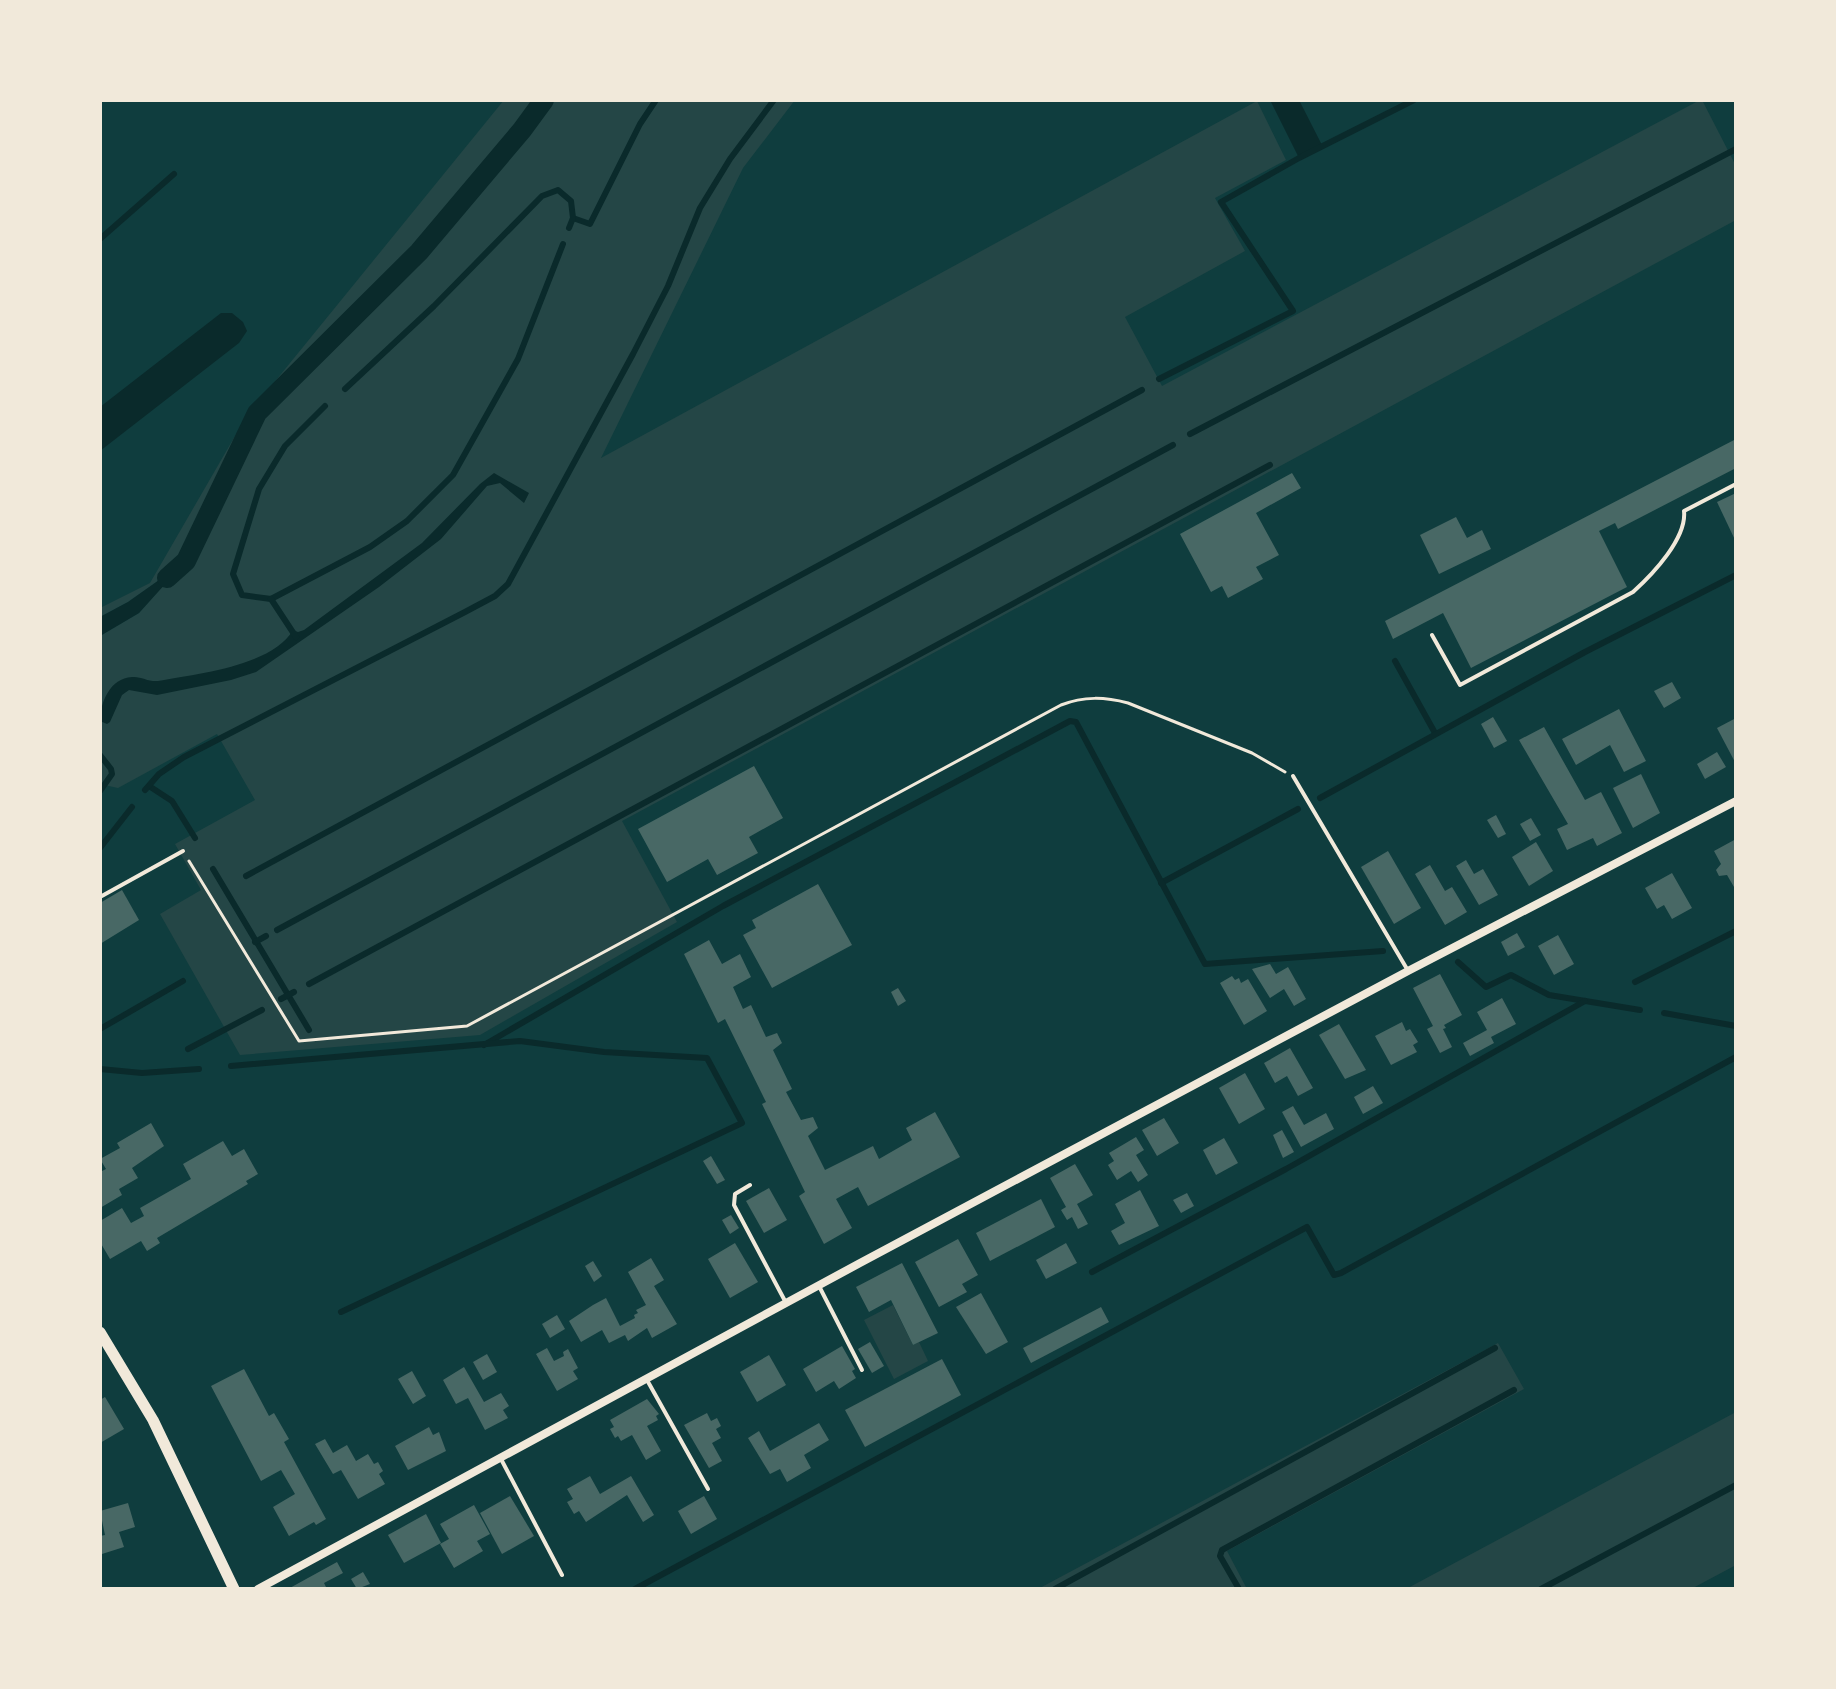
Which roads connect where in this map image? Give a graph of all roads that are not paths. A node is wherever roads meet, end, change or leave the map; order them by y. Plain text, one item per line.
1 (1736, 484) edge
2 (1432, 635) dead end
3 (1293, 776) road end
4 (1736, 801) edge
5 (183, 851) road end
6 (100, 897) edge
7 (1408, 971) junction
8 (750, 1185) dead end
9 (819, 1286) junction
10 (787, 1304) junction
11 (100, 1332) edge
12 (862, 1370) dead end
13 (647, 1380) junction
14 (501, 1459) junction
15 (708, 1489) dead end
16 (562, 1575) dead end
17 (234, 1589) edge
18 (258, 1589) edge

1 - 2 lane
3 - 7 lane
4 - 7 street
5 - 6 lane
7 - 9 street
8 - 10 lane
9 - 10 street
9 - 12 lane
10 - 13 street
11 - 17 main road
13 - 14 street
13 - 15 lane
14 - 16 lane
14 - 18 street

